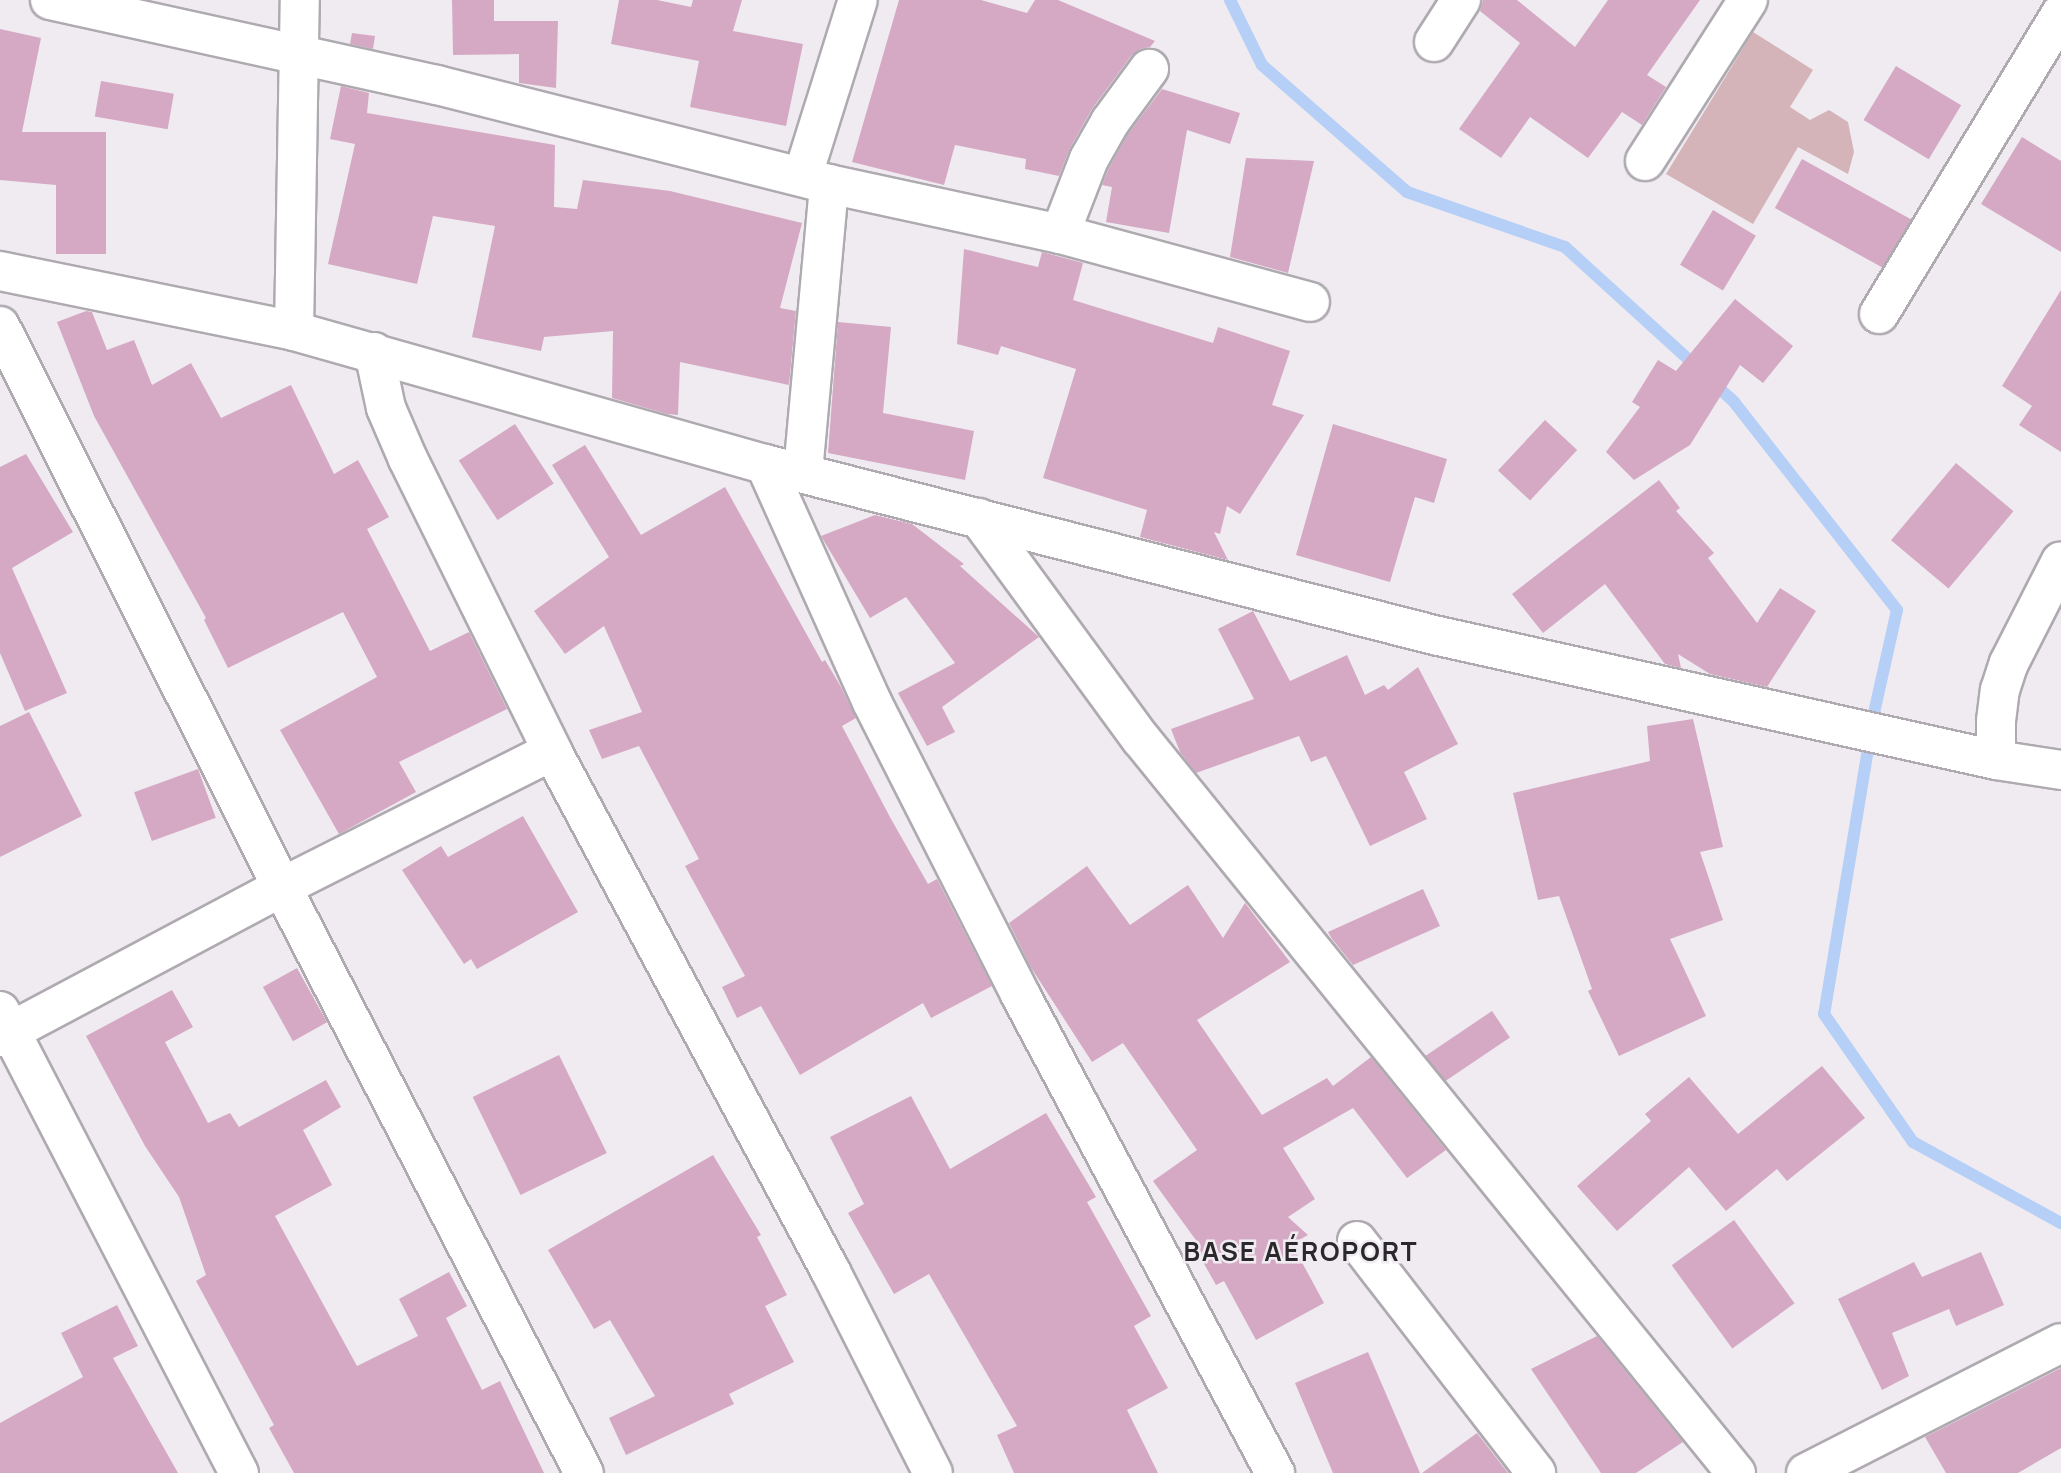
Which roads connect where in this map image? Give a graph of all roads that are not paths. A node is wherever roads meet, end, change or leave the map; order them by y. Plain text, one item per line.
1 (50, 0) edge
2 (300, 0) edge
3 (858, 0) edge
4 (1461, 0) edge
5 (1748, 0) edge
6 (2061, 14) edge
7 (1434, 42) dead end
8 (300, 54) junction
9 (1149, 69) dead end
10 (1645, 161) dead end
11 (816, 179) junction
12 (1060, 234) junction
13 (0, 271) edge
14 (1310, 302) dead end
15 (1879, 314) dead end
16 (0, 326) edge
17 (294, 331) junction
18 (374, 352) junction
19 (765, 464) junction
20 (803, 472) junction
21 (979, 518) junction
22 (2061, 561) edge
23 (552, 751) junction
24 (1996, 760) junction
25 (2061, 770) edge
26 (282, 887) junction
27 (4, 1026) edge
28 (1357, 1241) dead end
29 (2061, 1343) edge
30 (1720, 1468) edge
31 (239, 1473) edge
32 (584, 1473) edge
33 (933, 1473) edge
34 (1275, 1473) edge
35 (1536, 1473) edge
36 (1806, 1473) edge

1 - 8 street
2 - 8 street
3 - 11 street
4 - 7 street
5 - 10 street
6 - 15 street
8 - 11 street
8 - 17 street
9 - 12 street
11 - 12 street
11 - 20 street
12 - 14 street
13 - 17 street
16 - 26 street
17 - 18 street
18 - 19 street
18 - 23 street
19 - 20 street
19 - 34 street
20 - 21 street
21 - 24 street
21 - 30 street
22 - 24 street
23 - 26 street
23 - 33 street
24 - 25 street
26 - 27 street
26 - 32 street
27 - 31 street
28 - 35 street
29 - 36 street

